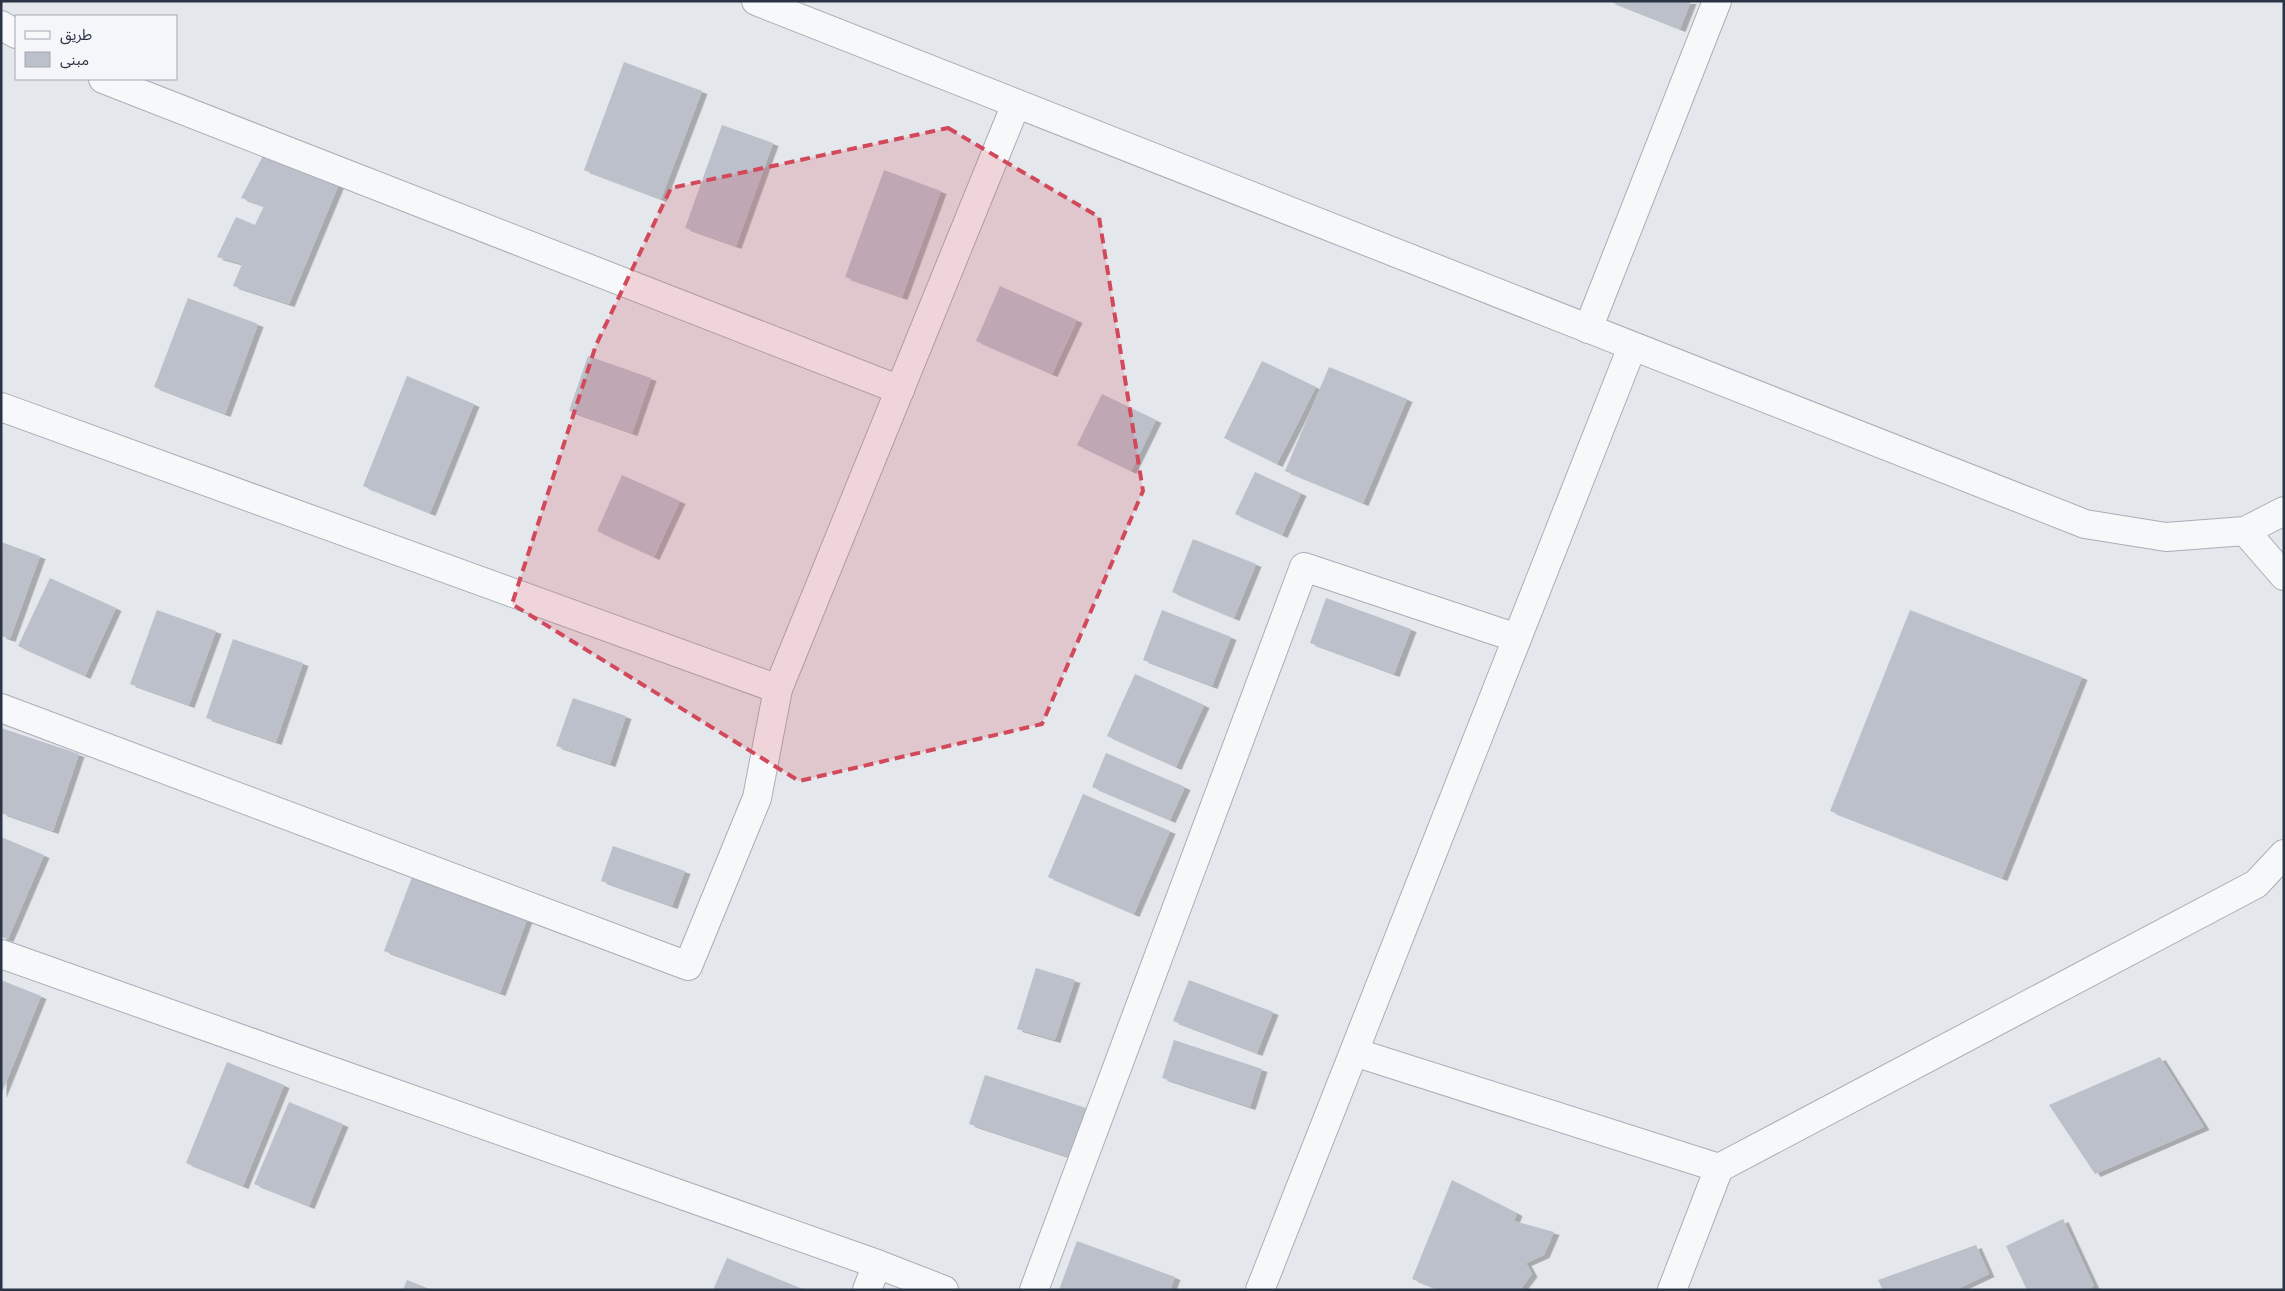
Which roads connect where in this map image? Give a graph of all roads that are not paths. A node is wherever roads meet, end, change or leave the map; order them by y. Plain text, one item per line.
1 (756, 1) edge
2 (1717, 1) edge
3 (1, 25) edge
4 (15, 33) edge
5 (106, 80) edge
6 (1016, 104) junction
7 (1588, 329) junction
8 (1632, 347) junction
9 (900, 390) junction
10 (1, 407) edge
11 (2284, 511) edge
12 (2245, 531) junction
13 (2284, 576) edge
14 (1517, 638) junction
15 (778, 689) junction
16 (1, 708) edge
17 (2284, 854) edge
18 (1, 954) edge
19 (1354, 1052) junction
20 (1719, 1168) junction
21 (877, 1264) junction
22 (867, 1290) edge
23 (944, 1290) edge
24 (1034, 1290) edge
25 (1260, 1290) edge
26 (1672, 1290) edge

1 - 6 street
2 - 7 street
3 - 4 street
5 - 9 street
6 - 7 street
6 - 9 street
7 - 8 street
8 - 12 street
8 - 14 street
9 - 15 street
10 - 15 street
11 - 12 street
12 - 13 street
14 - 19 street
14 - 24 street
15 - 16 street
17 - 20 street
18 - 21 street
19 - 20 street
19 - 25 street
20 - 26 street
21 - 22 street
21 - 23 street

